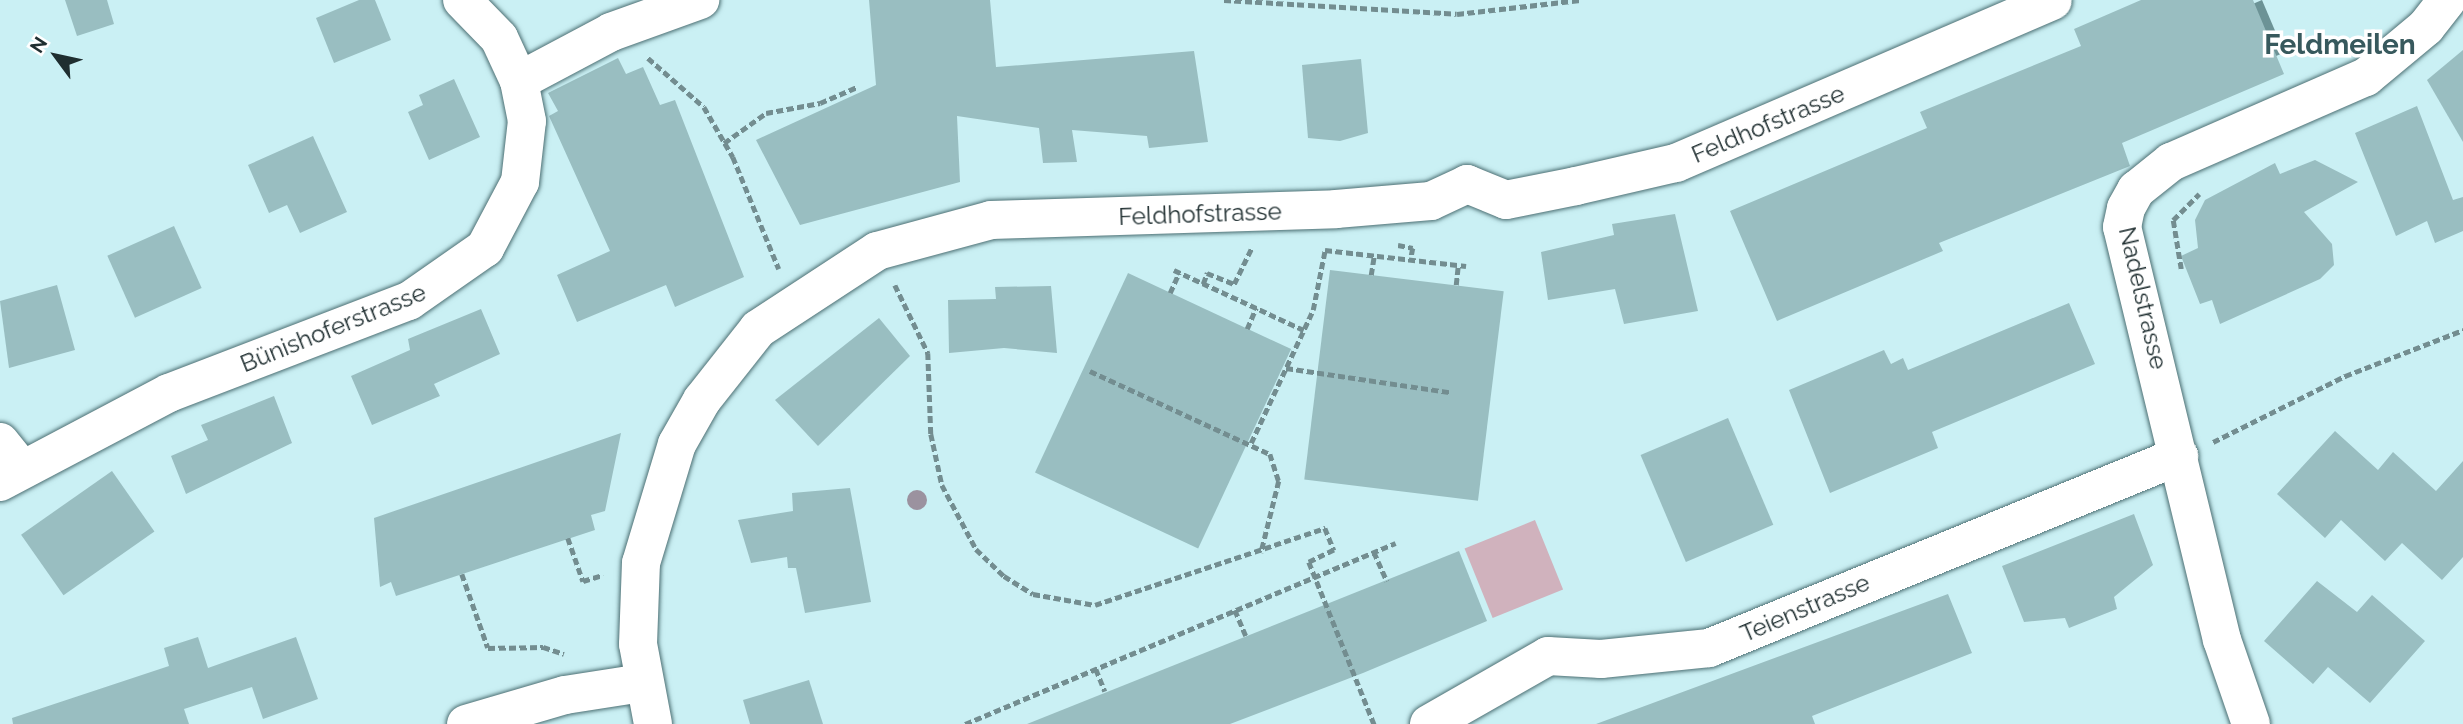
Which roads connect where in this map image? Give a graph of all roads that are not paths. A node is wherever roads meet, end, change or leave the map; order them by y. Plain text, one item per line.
1 (462, 0) edge
2 (700, 0) edge
3 (2447, 0) edge
4 (2053, 1) edge
5 (611, 16) edge
6 (519, 81) junction
7 (2192, 451) junction
8 (7, 464) edge
9 (642, 683) junction
10 (466, 724) edge
11 (653, 724) edge
12 (1429, 724) edge
13 (2251, 724) edge

1 - 6 street, Bünishoferstrasse
2 - 5 street
3 - 7 street, Nadelstrasse
4 - 9 street, Feldhofstrasse
5 - 6 street
6 - 8 street, Bünishoferstrasse
7 - 12 street, Teienstrasse
7 - 13 street, Nadelstrasse
9 - 10 street
9 - 11 street, Feldhofstrasse

